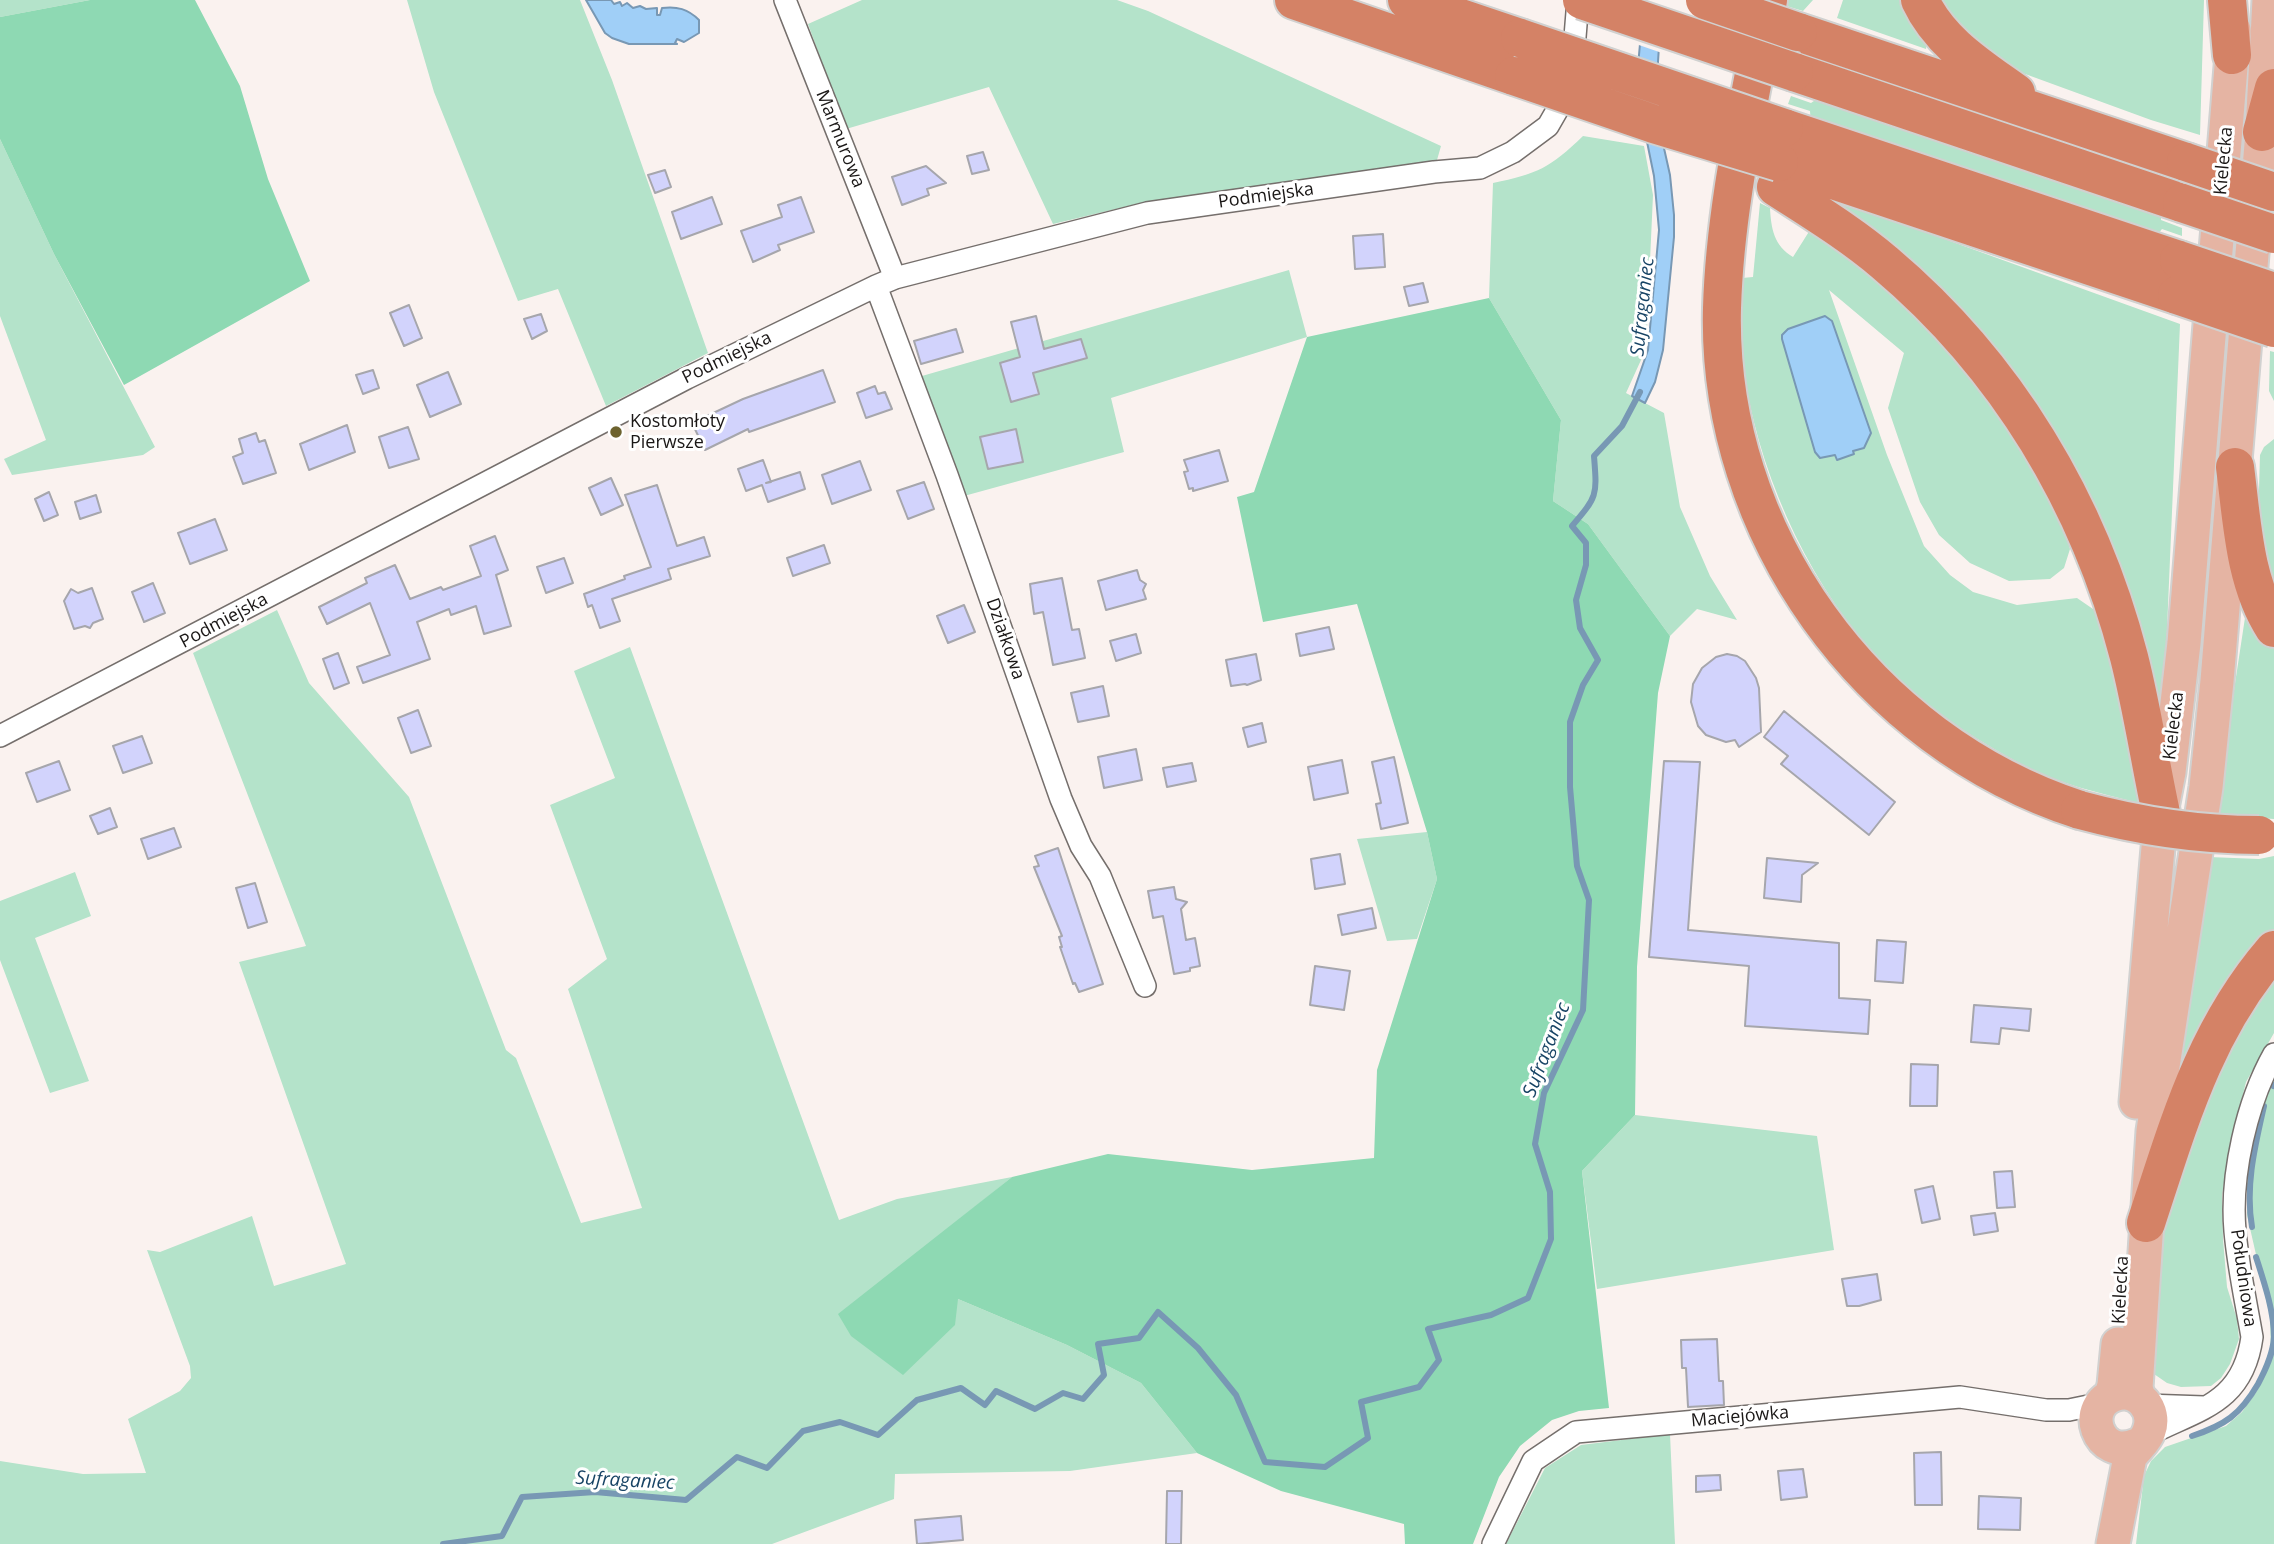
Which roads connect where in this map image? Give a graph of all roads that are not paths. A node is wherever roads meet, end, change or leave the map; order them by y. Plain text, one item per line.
1 (785, 0) edge
2 (1294, 0) edge
3 (1407, 0) edge
4 (1580, 0) edge
5 (1705, 0) edge
6 (1768, 0) edge
7 (1920, 0) edge
8 (2227, 0) edge
9 (2236, 0) edge
10 (2269, 0) edge
11 (2232, 55) junction
12 (2274, 89) edge
13 (2053, 118) junction
14 (2262, 132) junction
15 (1780, 159) junction
16 (2274, 192) edge
17 (2274, 234) edge
18 (2178, 278) junction
19 (885, 282) junction
20 (2274, 292) edge
21 (2274, 328) edge
22 (2235, 467) junction
23 (2274, 628) edge
24 (0, 736) edge
25 (2161, 813) junction
26 (2266, 834) edge
27 (2274, 950) edge
28 (1145, 986) dead end
29 (2274, 1054) edge
30 (2146, 1223) junction
31 (2207, 1407) junction
32 (2046, 1410) junction
33 (2125, 1424) junction
34 (2114, 1536) edge
35 (1493, 1544) edge

1 - 19 street, Marmurowa
2 - 15 highway, bridge
3 - 15 highway, bridge
4 - 17 highway, bridge
4 - 19 street, Podmiejska
5 - 13 highway, bridge
6 - 26 highway, bridge
7 - 13 highway
8 - 11 highway
9 - 11 main road, Kielecka
10 - 14 main road, Kielecka
11 - 25 main road, Kielecka
12 - 14 highway
13 - 16 highway, bridge
14 - 22 main road, Kielecka
15 - 18 highway
15 - 25 highway
18 - 20 highway, bridge
18 - 21 highway, bridge
19 - 24 street, Podmiejska
19 - 28 street, Działkowa
22 - 23 highway
22 - 30 main road, Kielecka
25 - 33 main road, Kielecka
27 - 30 highway
29 - 31 street, Południowa
30 - 33 main road, Kielecka
31 - 33 street
31 - 33 street, Południowa
32 - 33 street, Maciejówka
32 - 33 street, Maciejówka
32 - 35 street, Maciejówka
33 - 34 main road, Kielecka

